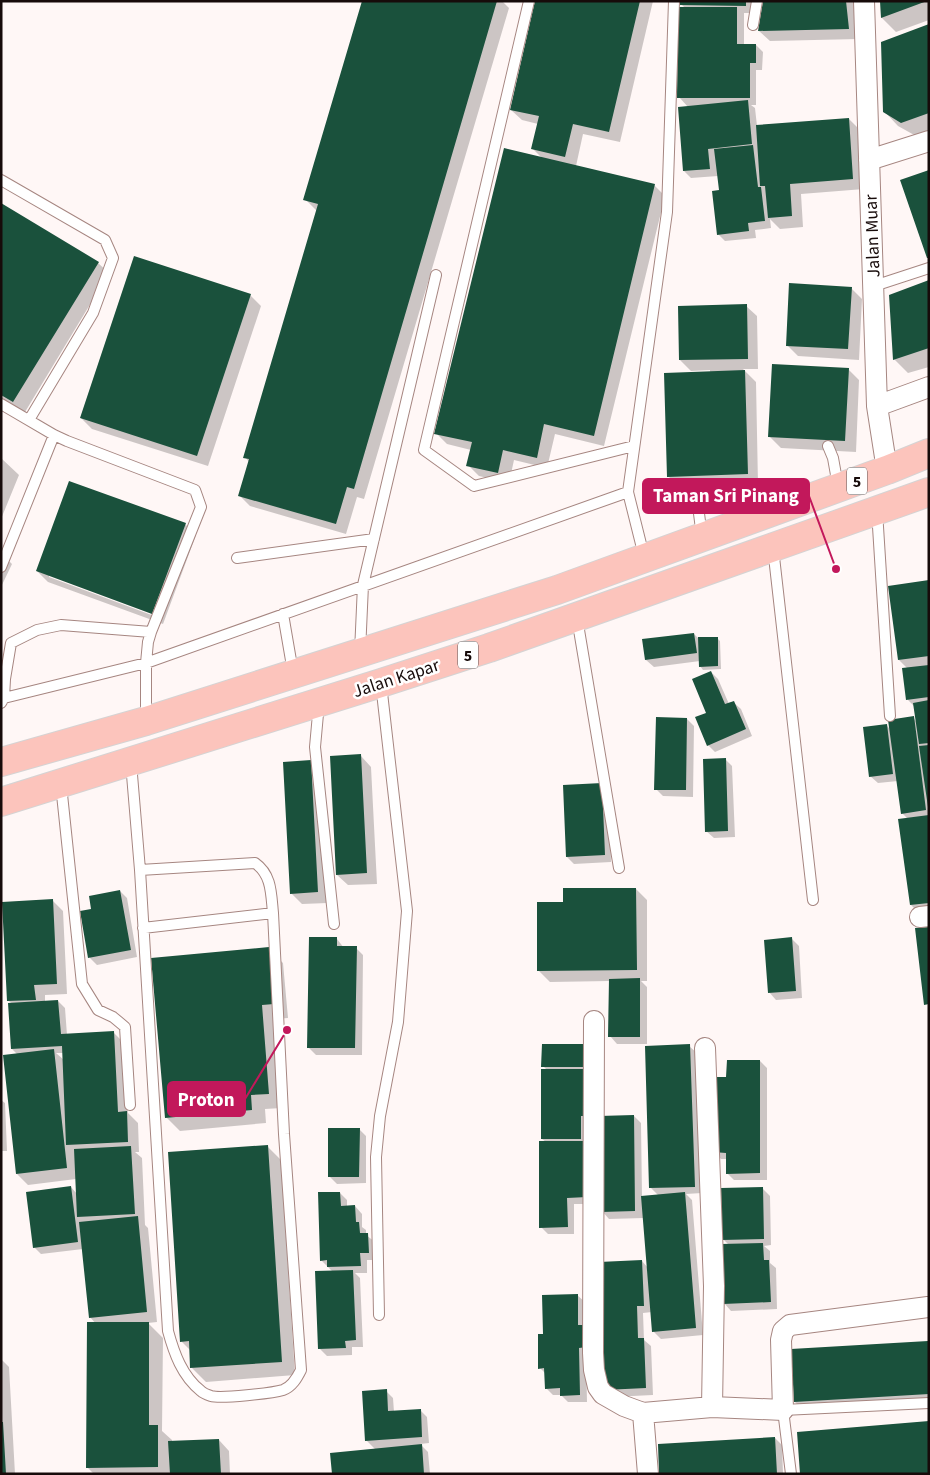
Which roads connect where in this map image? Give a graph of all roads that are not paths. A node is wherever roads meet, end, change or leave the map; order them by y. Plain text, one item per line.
1 (529, 1) edge
2 (674, 1) edge
3 (756, 1) edge
4 (864, 1) edge
5 (753, 25) dead end
6 (929, 141) edge
7 (869, 160) junction
8 (1, 180) edge
9 (929, 268) edge
10 (436, 275) dead end
11 (874, 286) junction
12 (929, 387) edge
13 (1, 404) edge
14 (877, 406) junction
15 (29, 420) junction
16 (54, 435) junction
17 (634, 446) junction
18 (828, 446) dead end
19 (929, 453) edge
20 (887, 470) junction
21 (838, 488) junction
22 (696, 490) dead end
23 (628, 492) junction
24 (929, 492) edge
25 (877, 510) junction
26 (702, 538) junction
27 (374, 539) junction
28 (773, 547) junction
29 (237, 558) dead end
30 (645, 559) junction
31 (1, 567) edge
32 (363, 585) junction
33 (283, 614) junction
34 (576, 618) junction
35 (151, 632) junction
36 (6, 644) edge
37 (360, 653) junction
38 (146, 663) junction
39 (294, 674) junction
40 (381, 684) junction
41 (2, 701) edge
42 (319, 702) junction
43 (890, 716) dead end
44 (146, 721) junction
45 (2, 761) edge
46 (131, 762) junction
47 (61, 784) junction
48 (1, 802) edge
49 (619, 868) dead end
50 (140, 870) junction
51 (813, 900) dead end
52 (274, 913) junction
53 (334, 924) dead end
54 (143, 928) junction
55 (594, 1021) dead end
56 (704, 1048) dead end
57 (130, 1105) dead end
58 (928, 1307) edge
59 (379, 1315) dead end
60 (929, 1403) edge
61 (712, 1407) junction
62 (783, 1410) junction
63 (643, 1413) junction
64 (648, 1474) edge
65 (792, 1474) edge

1 - 17 lane
2 - 17 lane
3 - 5 lane
4 - 7 street, Jalan Muar
6 - 7 street
7 - 11 street, Jalan Muar
8 - 15 lane
9 - 11 lane
10 - 27 lane
11 - 14 street, Jalan Muar
12 - 14 street
13 - 15 lane
14 - 20 street, Jalan Muar
15 - 16 lane
16 - 31 lane
16 - 35 lane
17 - 23 lane
18 - 21 lane
19 - 20 highway, Jalan Kapar / 5
20 - 21 highway, Jalan Kapar / 5
21 - 26 highway, Jalan Kapar / 5
22 - 26 lane
23 - 30 lane
23 - 32 lane
24 - 25 highway, Jalan Kapar / 5
25 - 28 highway, Jalan Kapar / 5
25 - 43 lane
26 - 30 highway, Jalan Kapar / 5
27 - 29 lane
27 - 32 lane
28 - 34 highway, Jalan Kapar / 5
28 - 51 lane
30 - 37 highway, Jalan Kapar / 5
32 - 33 lane
32 - 37 lane
33 - 38 lane
33 - 39 lane
34 - 40 highway, Jalan Kapar / 5
34 - 49 lane
35 - 36 lane
35 - 38 lane
36 - 41 lane
37 - 39 highway, Jalan Kapar / 5
38 - 41 lane
38 - 44 lane
39 - 44 highway, Jalan Kapar / 5
40 - 42 highway, Jalan Kapar / 5
40 - 59 lane
42 - 46 highway, Jalan Kapar / 5
42 - 53 lane
44 - 45 highway, Jalan Kapar / 5
46 - 47 highway, Jalan Kapar / 5
46 - 50 lane
47 - 48 highway, Jalan Kapar / 5
47 - 57 lane
50 - 52 lane
50 - 54 lane
52 - 54 lane
52 - 54 lane
55 - 63 street
56 - 61 street
58 - 62 street
60 - 62 lane
61 - 62 street
61 - 63 street
62 - 65 lane
63 - 64 street

